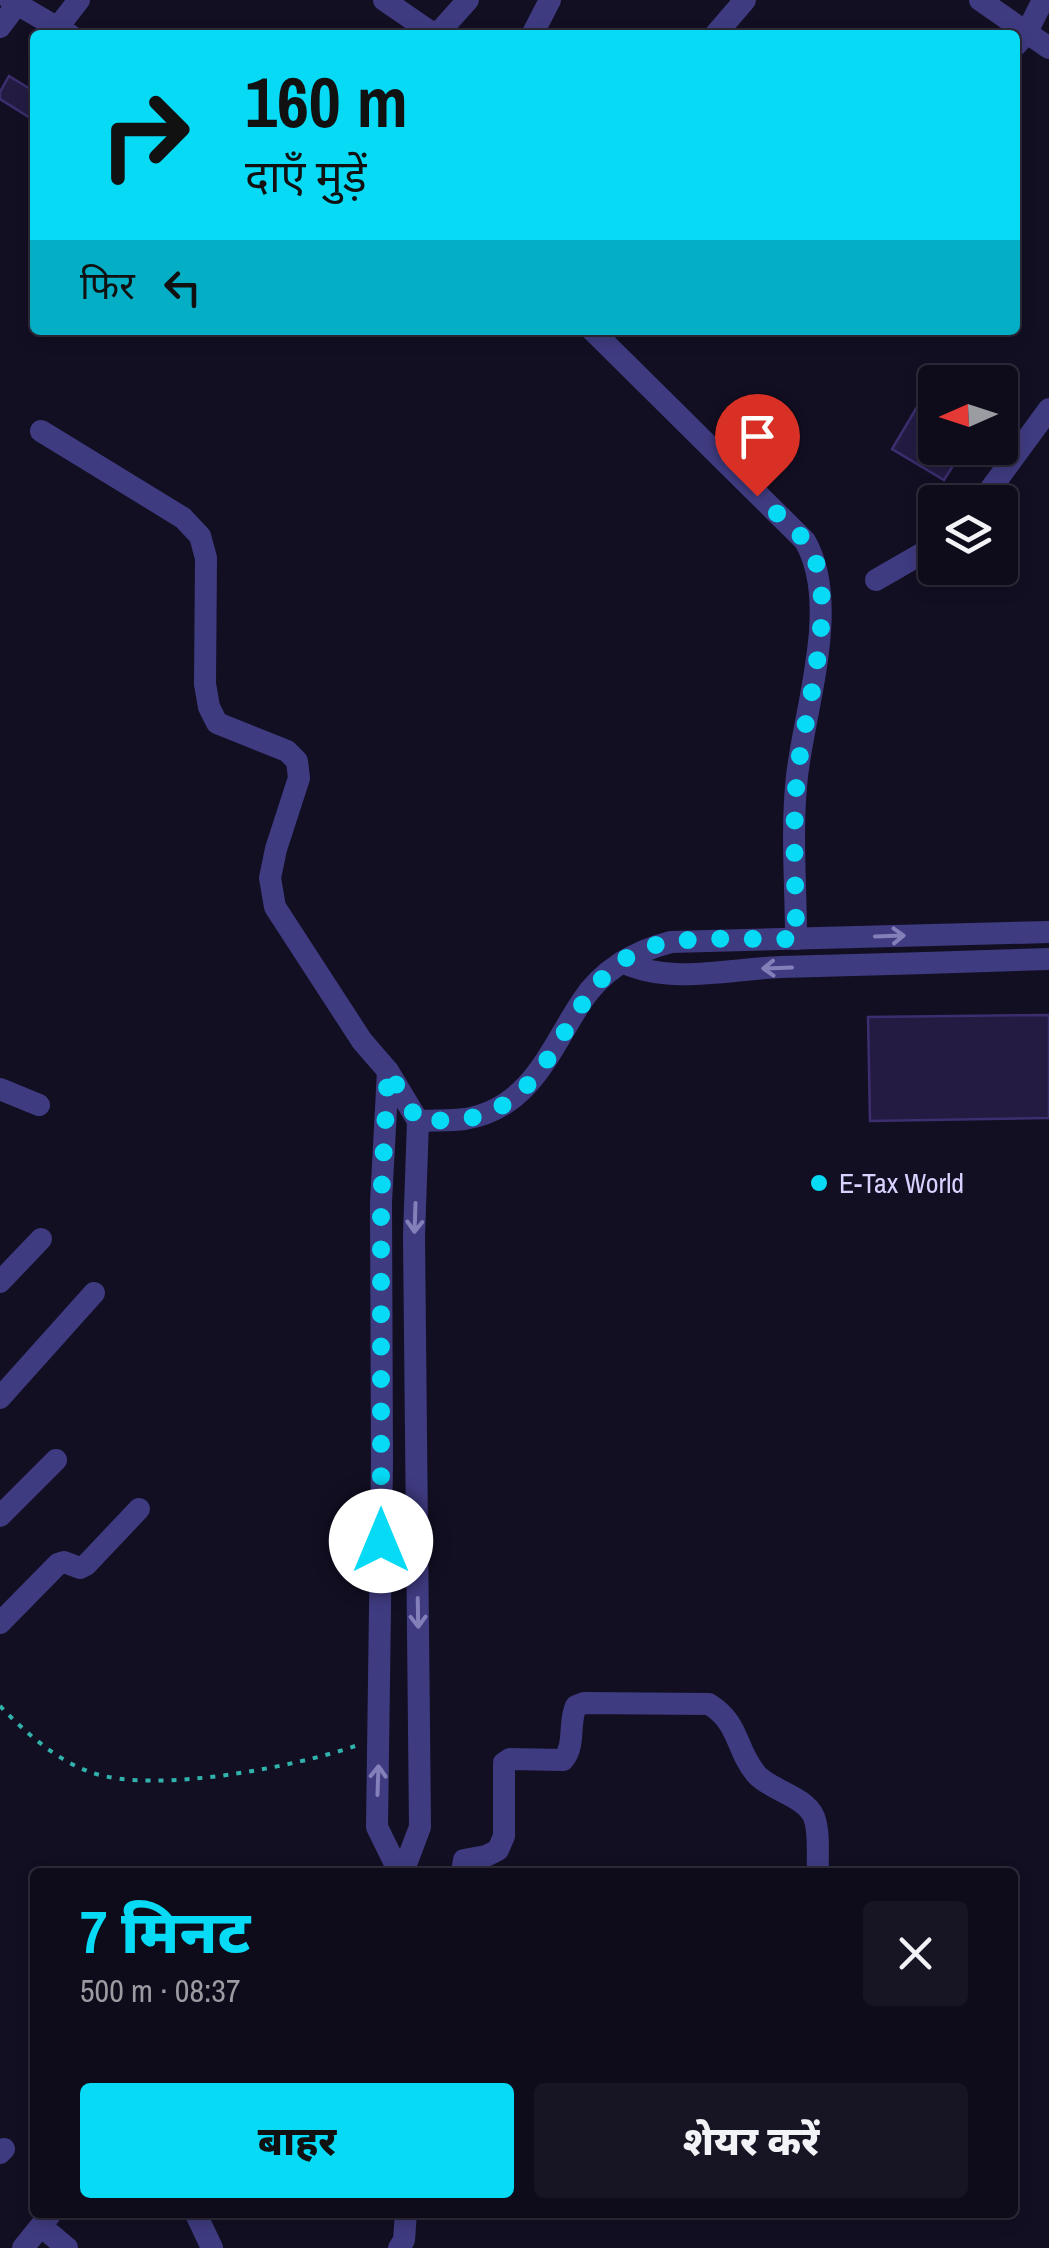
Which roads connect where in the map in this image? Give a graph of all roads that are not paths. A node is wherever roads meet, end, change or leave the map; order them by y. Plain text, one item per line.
1 (78, 0) edge
2 (384, 0) edge
3 (468, 0) edge
4 (550, 0) edge
5 (745, 0) edge
6 (980, 0) edge
7 (1043, 0) edge
8 (14, 1) edge
9 (0, 28) edge
10 (62, 30) edge
11 (64, 30) edge
12 (424, 30) edge
13 (447, 30) edge
14 (535, 30) edge
15 (719, 30) edge
16 (1011, 30) edge
17 (1021, 40) edge
18 (1049, 48) edge
19 (597, 335) edge
20 (1049, 409) edge
21 (41, 431) dead end
22 (993, 485) edge
23 (918, 556) edge
24 (876, 580) dead end
25 (1049, 932) edge
26 (822, 938) junction
27 (796, 939) junction
28 (1049, 959) edge
29 (622, 962) junction
30 (822, 966) junction
31 (388, 1071) junction
32 (0, 1089) edge
33 (38, 1104) dead end
34 (418, 1121) junction
35 (41, 1239) dead end
36 (0, 1282) edge
37 (94, 1293) dead end
38 (0, 1398) edge
39 (56, 1460) dead end
40 (139, 1509) dead end
41 (0, 1516) edge
42 (0, 1623) edge
43 (399, 1868) edge
44 (403, 1868) edge
45 (463, 1868) edge
46 (818, 1868) edge
47 (199, 2218) edge
48 (406, 2218) edge
49 (47, 2219) edge
50 (22, 2248) edge
51 (66, 2248) edge
52 (212, 2248) edge
53 (399, 2248) edge

1 - 11 street
2 - 12 street
3 - 13 street
4 - 14 street
5 - 15 street
6 - 16 street
7 - 17 street
8 - 9 street
8 - 10 street
17 - 18 street
19 - 27 street
20 - 22 street
21 - 31 street
23 - 24 street
26 -> 25 street
26 - 27 street
26 - 30 street
27 - 29 street
28 - 30 street
30 -> 29 street
29 - 34 street
31 - 34 street
43 -> 31 street
32 - 33 street
34 -> 44 street
35 - 36 street
37 - 38 street
39 - 41 street
40 - 42 street
45 - 46 street
47 - 52 street
48 - 53 street
49 - 50 street
49 - 51 street

